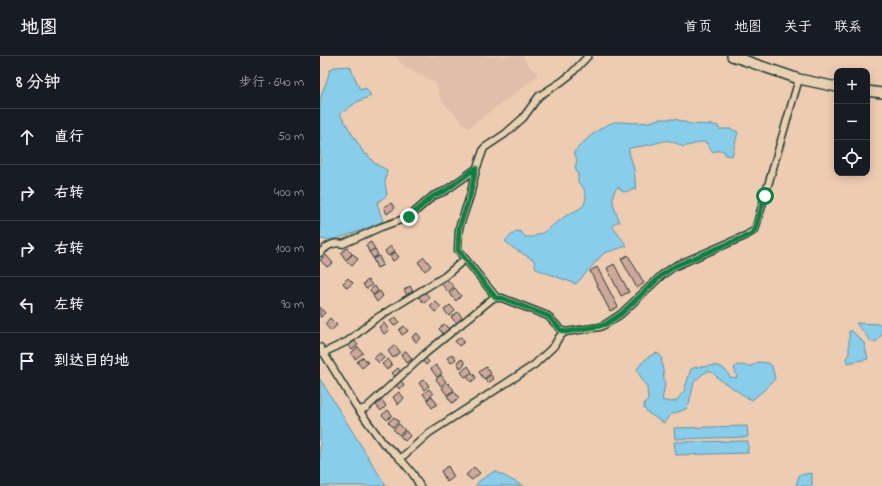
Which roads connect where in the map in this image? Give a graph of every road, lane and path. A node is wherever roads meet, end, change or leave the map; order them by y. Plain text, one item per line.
1 (588, 56) edge
2 (732, 56) edge
3 (799, 79) junction
4 (834, 86) edge
5 (870, 91) edge
6 (882, 93) edge
7 (476, 168) junction
8 (320, 253) edge
9 (465, 259) junction
10 (496, 298) junction
11 (565, 332) junction
12 (322, 350) edge
13 (358, 410) junction
14 (400, 458) junction
15 (420, 486) edge

1 - 7 street
2 - 3 main road
3 - 4 main road
3 - 11 street
5 - 6 main road
7 - 8 street
7 - 9 street
9 - 10 street
9 - 12 street
10 - 11 street
10 - 13 street
11 - 14 street
12 - 13 street
13 - 14 street
14 - 15 street

